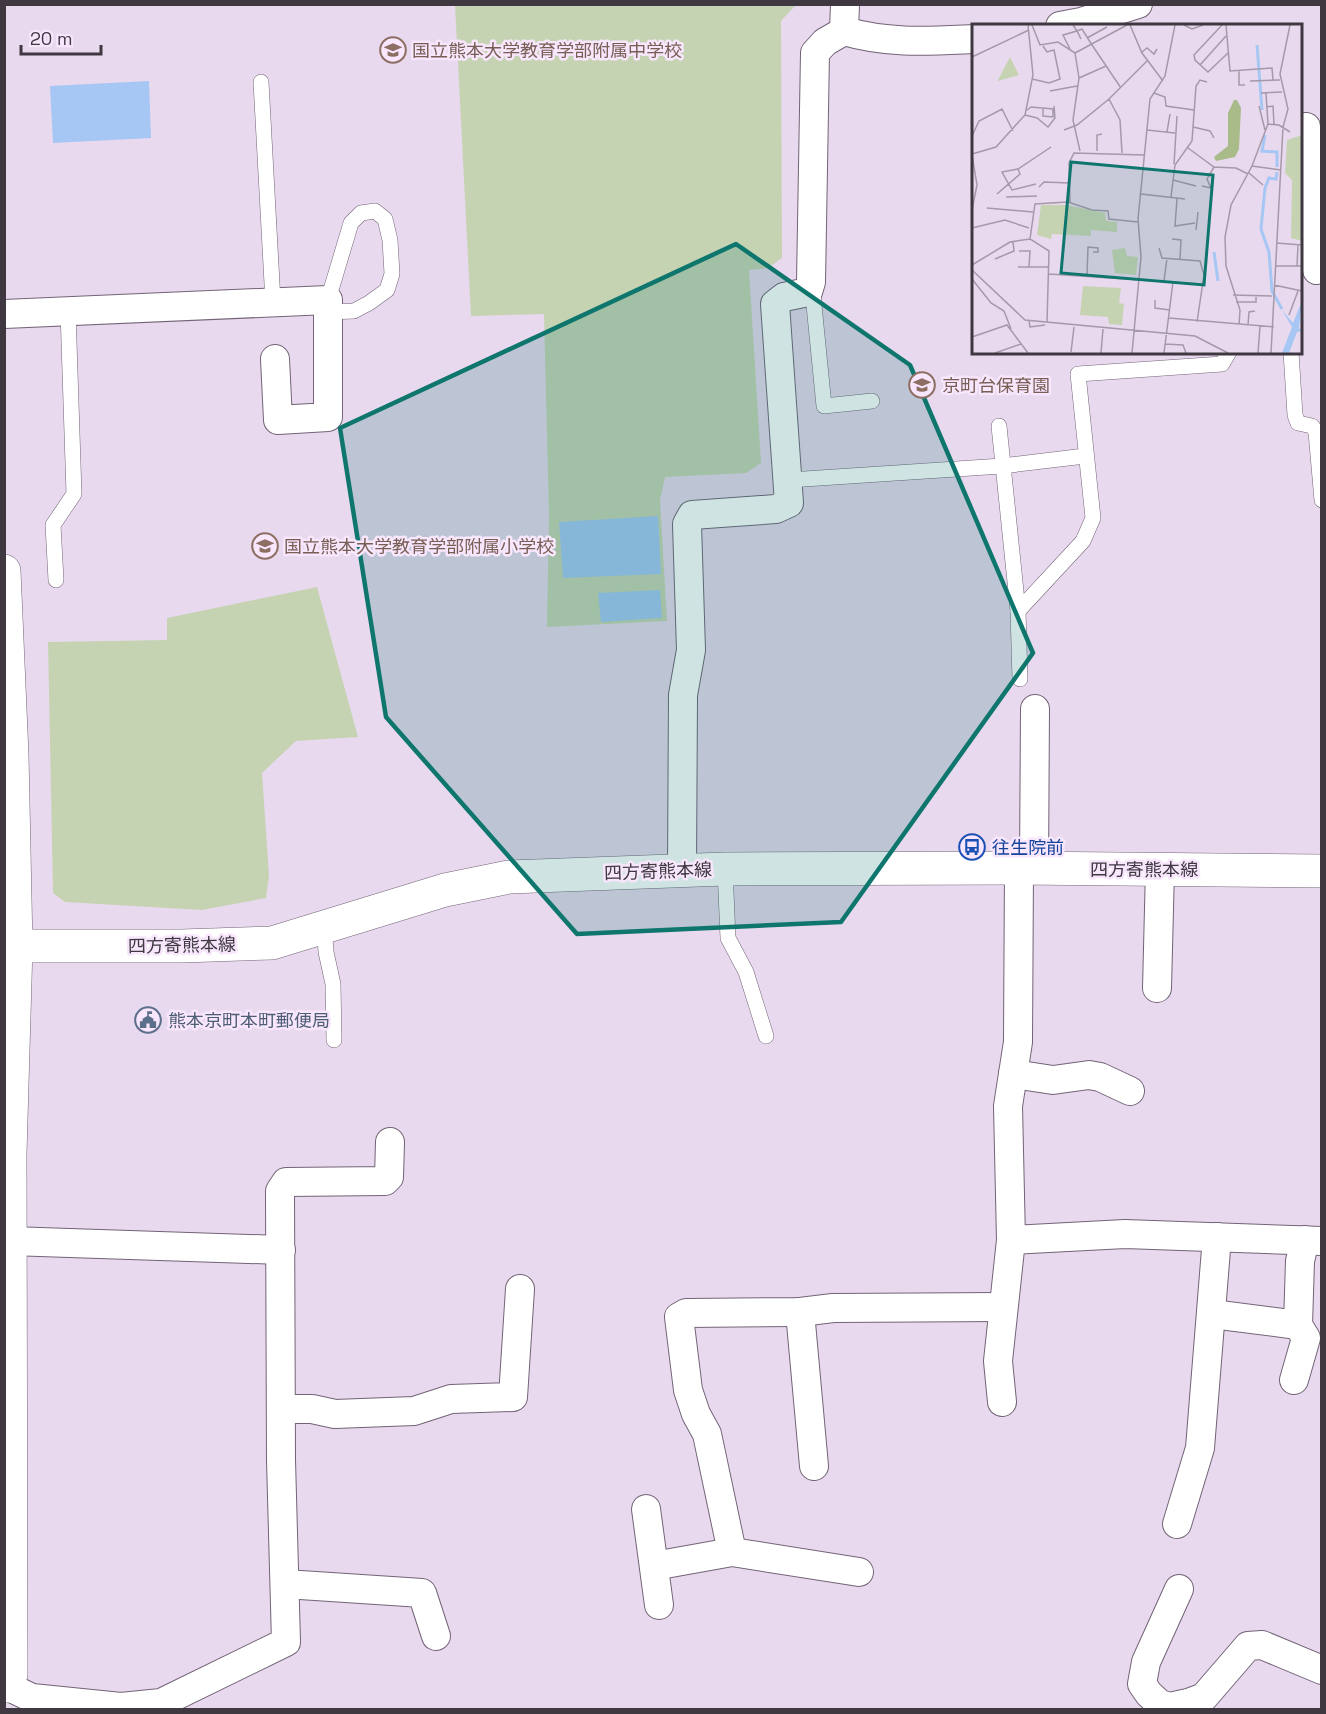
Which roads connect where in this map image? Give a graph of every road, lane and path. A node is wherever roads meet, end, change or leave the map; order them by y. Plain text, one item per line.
1 (1138, 4) edge
2 (1074, 17) edge
3 (845, 18) edge
4 (972, 39) edge
5 (261, 82) dead end
6 (1306, 127) dead end
7 (1313, 271) edge
8 (811, 282) junction
9 (273, 302) junction
10 (328, 306) junction
11 (68, 311) junction
12 (4, 314) edge
13 (1228, 354) edge
14 (1291, 354) edge
15 (275, 359) dead end
16 (872, 401) dead end
17 (999, 426) dead end
18 (1086, 456) junction
19 (1002, 466) junction
20 (789, 480) junction
21 (1322, 500) edge
22 (4, 571) edge
23 (56, 580) dead end
24 (1018, 611) junction
25 (1020, 679) dead end
26 (1035, 709) dead end
27 (1027, 868) junction
28 (724, 869) junction
29 (1160, 869) junction
30 (682, 870) junction
31 (1322, 871) edge
32 (324, 927) junction
33 (10, 946) edge
34 (1157, 988) dead end
35 (766, 1036) dead end
36 (334, 1040) dead end
37 (1013, 1074) junction
38 (1130, 1091) dead end
39 (390, 1142) dead end
40 (7, 1154) edge
41 (1217, 1237) junction
42 (1011, 1240) junction
43 (10, 1241) junction
44 (1313, 1241) edge
45 (281, 1250) junction
46 (520, 1289) dead end
47 (1002, 1307) junction
48 (800, 1312) junction
49 (1212, 1314) junction
50 (1298, 1325) junction
51 (7, 1344) edge
52 (1294, 1380) dead end
53 (1002, 1402) dead end
54 (281, 1409) junction
55 (814, 1466) dead end
56 (646, 1509) dead end
57 (1177, 1524) dead end
58 (732, 1552) junction
59 (654, 1566) junction
60 (859, 1572) dead end
61 (285, 1584) junction
62 (1179, 1589) dead end
63 (659, 1605) dead end
64 (435, 1636) dead end
65 (1322, 1670) edge
66 (6, 1687) edge

1 - 2 street
3 - 4 street
3 - 8 street
5 - 9 lane
6 - 7 street
8 - 16 lane
8 - 20 street
9 - 10 street
9 - 11 street
10 - 10 lane
10 - 15 street
11 - 12 street
11 - 23 lane
13 - 18 lane
14 - 21 lane
17 - 19 lane
18 - 19 lane
18 - 24 lane
19 - 20 lane
19 - 24 lane
20 - 30 street
22 - 33 main road
24 - 25 lane
26 - 27 street
27 - 28 main road, 四方寄熊本線
27 - 29 main road, 四方寄熊本線
27 - 37 street
28 - 30 main road, 四方寄熊本線
28 - 35 lane
29 - 31 main road, 四方寄熊本線
29 - 34 street
30 - 32 main road, 四方寄熊本線
32 - 33 main road, 四方寄熊本線
32 - 36 lane
33 - 40 main road
37 - 38 street
37 - 42 street
39 - 45 street
40 - 43 main road
41 - 42 street
41 - 44 street
41 - 49 street
42 - 47 street
43 - 45 street
43 - 51 main road
44 - 50 street
45 - 54 street
46 - 54 street
47 - 48 street
47 - 53 street
48 - 55 street
48 - 58 street
49 - 50 street
49 - 57 street
50 - 52 street
51 - 66 main road
54 - 61 street
56 - 59 street
58 - 59 street
58 - 60 street
59 - 63 street
61 - 64 street
61 - 66 street
62 - 65 street

